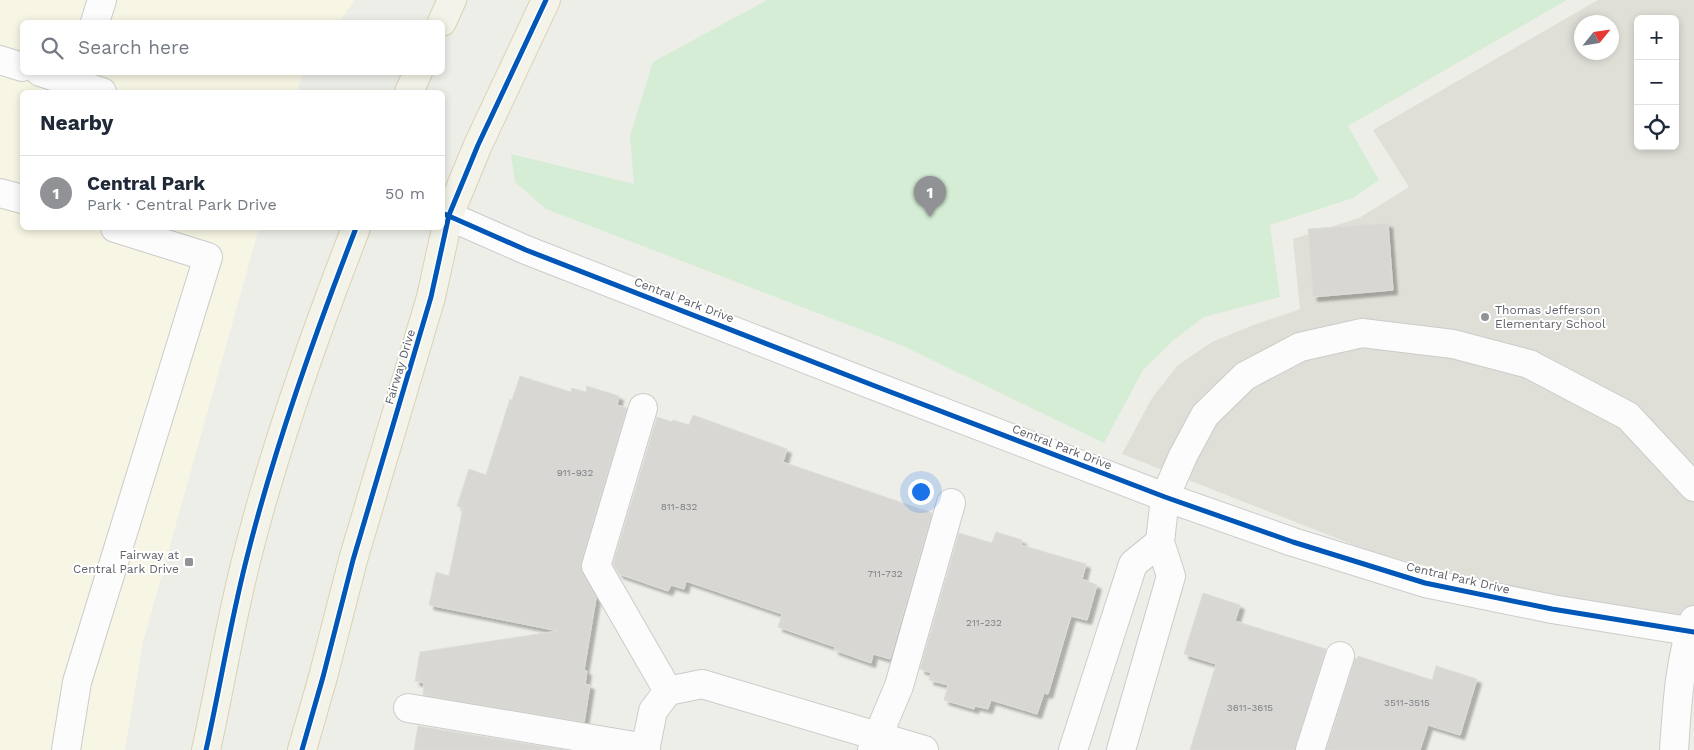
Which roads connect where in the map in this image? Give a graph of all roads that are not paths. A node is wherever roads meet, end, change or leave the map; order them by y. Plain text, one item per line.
1 (102, 0) edge
2 (452, 0) edge
3 (546, 0) edge
4 (96, 20) edge
5 (443, 20) edge
6 (0, 60) edge
7 (20, 66) edge
8 (50, 75) edge
9 (417, 75) edge
10 (76, 83) edge
11 (96, 90) edge
12 (410, 90) edge
13 (0, 193) edge
14 (20, 198) edge
15 (446, 214) edge
16 (121, 230) edge
17 (355, 230) edge
18 (443, 230) edge
19 (643, 408) dead end
20 (1694, 487) edge
21 (1165, 497) junction
22 (951, 504) dead end
23 (1160, 542) junction
24 (1693, 628) edge
25 (1340, 656) dead end
26 (668, 691) junction
27 (408, 708) dead end
28 (875, 743) edge
29 (646, 749) edge
30 (66, 750) edge
31 (206, 750) edge
32 (302, 750) edge
33 (924, 750) edge
34 (1072, 750) edge
35 (1121, 750) edge
36 (1310, 750) edge
37 (1674, 750) edge

1 - 4 street
2 - 5 main road
3 - 15 main road, Fairway Drive
6 - 7 street
8 - 10 street
9 - 12 main road
10 - 11 street
13 - 14 street
15 - 21 street, Central Park Drive
16 - 30 street
17 - 31 main road
18 - 32 main road, Fairway Drive
19 - 26 street
20 - 21 street
21 - 23 street
21 - 24 street, Central Park Drive
22 - 28 street
23 - 34 street
23 - 35 street
24 - 37 street
25 - 36 street
26 - 28 street
26 - 29 street
27 - 29 street
28 - 33 street

